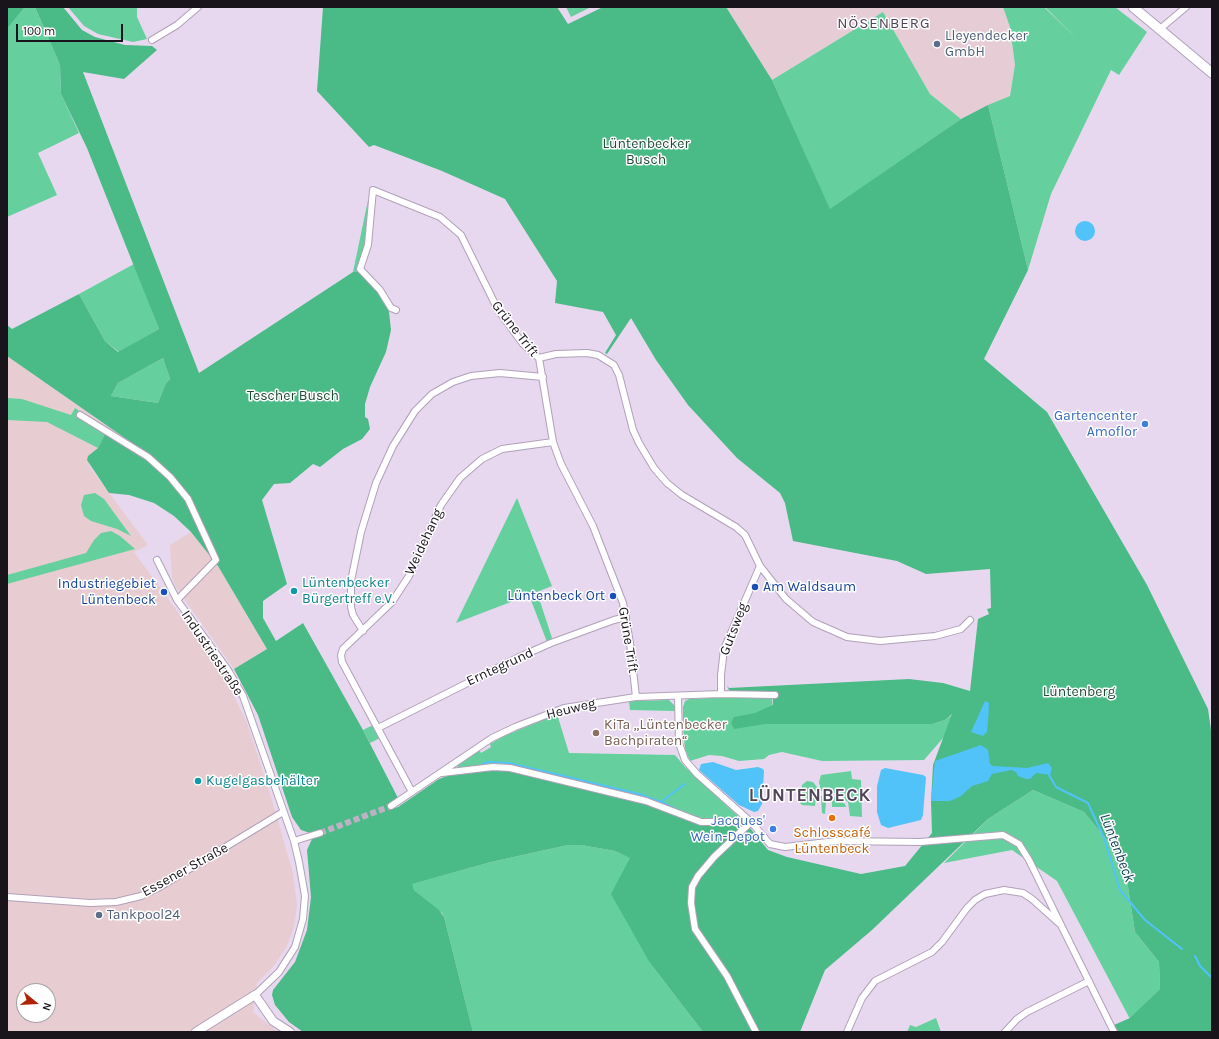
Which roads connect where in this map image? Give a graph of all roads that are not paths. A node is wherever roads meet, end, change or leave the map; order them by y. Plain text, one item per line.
1 (198, 7) edge
2 (1133, 7) edge
3 (1186, 7) edge
4 (1160, 29) junction
5 (152, 40) dead end
6 (1212, 73) edge
7 (396, 310) dead end
8 (539, 358) junction
9 (543, 377) junction
10 (80, 415) dead end
11 (553, 442) junction
12 (156, 560) dead end
13 (760, 566) junction
14 (177, 600) junction
15 (626, 617) junction
16 (970, 620) dead end
17 (363, 631) junction
18 (721, 694) junction
19 (775, 695) dead end
20 (678, 696) junction
21 (636, 697) junction
22 (378, 728) junction
23 (442, 773) junction
24 (412, 792) junction
25 (391, 806) tunnel mouth
26 (283, 812) junction
27 (750, 822) junction
28 (320, 833) tunnel mouth
29 (294, 841) junction
30 (7, 897) edge
31 (1061, 925) junction
32 (1089, 981) junction
33 (255, 995) junction
34 (196, 1032) edge
35 (290, 1032) edge
36 (756, 1032) edge
37 (848, 1032) edge
38 (1005, 1032) edge
39 (1114, 1032) edge

1 - 5 street
2 - 4 main road
3 - 4 street
4 - 6 main road
7 - 8 street, Grüne Trift
8 - 9 street, Grüne Trift
8 - 13 street
9 - 11 street, Grüne Trift
9 - 17 street
10 - 14 street, Industriestraße
11 - 15 street, Grüne Trift
11 - 17 street, Weidehang
12 - 14 street, Industriestraße
13 - 16 street
13 - 18 street, Gutsweg
14 - 26 street, Industriestraße
15 - 21 street, Grüne Trift
15 - 22 street, Erntegrund
17 - 22 street, Weidehang
18 - 19 street, Heuweg
18 - 20 street, Heuweg
20 - 21 street, Heuweg
20 - 27 street
21 - 23 street, Heuweg
22 - 24 street, Weidehang
23 - 24 street, Heuweg
23 - 27 street
24 - 25 street, Heuweg
26 - 29 street, Industriestraße
26 - 30 street, Essener Straße
27 - 31 street
27 - 36 street
28 - 29 street
29 - 33 street, Industriestraße
31 - 32 street
31 - 37 street
32 - 38 street
32 - 39 street
33 - 34 street, Industriestraße
33 - 35 street

